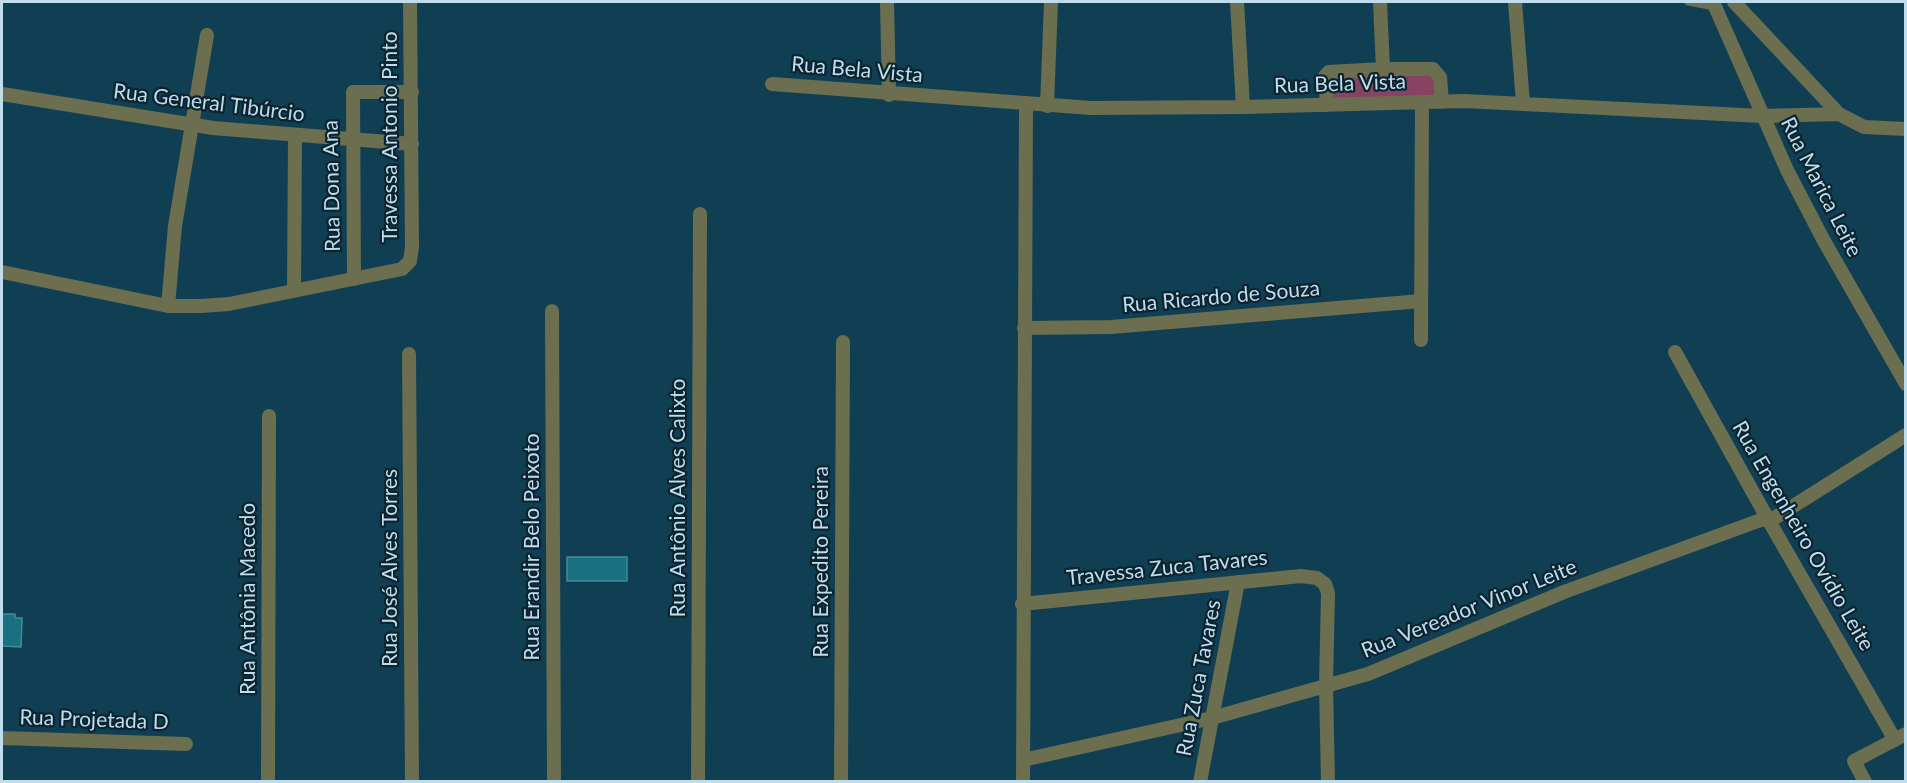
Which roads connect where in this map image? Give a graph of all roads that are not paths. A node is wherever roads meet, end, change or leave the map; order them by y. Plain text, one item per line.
1 (410, 2) edge
2 (887, 2) edge
3 (1051, 2) edge
4 (1237, 2) edge
5 (1380, 2) edge
6 (1515, 2) edge
7 (1688, 2) edge
8 (1734, 2) edge
9 (1714, 4) edge
10 (207, 35) dead end
11 (1383, 69) junction
12 (772, 84) dead end
13 (412, 92) junction
14 (2, 94) edge
15 (889, 95) junction
16 (1422, 102) junction
17 (1442, 102) junction
18 (1523, 103) junction
19 (1026, 105) junction
20 (1327, 105) junction
21 (1047, 106) junction
22 (1243, 107) junction
23 (1839, 114) junction
24 (1762, 116) junction
25 (191, 125) junction
26 (1905, 129) edge
27 (294, 136) junction
28 (352, 140) junction
29 (412, 144) junction
30 (700, 214) dead end
31 (2, 272) edge
32 (354, 279) junction
33 (294, 290) junction
34 (1421, 301) junction
35 (168, 306) junction
36 (552, 312) dead end
37 (1024, 328) junction
38 (1421, 340) dead end
39 (843, 342) dead end
40 (1675, 352) dead end
41 (409, 354) dead end
42 (1904, 378) edge
43 (269, 416) dead end
44 (1905, 435) edge
45 (1767, 519) junction
46 (1238, 582) junction
47 (1022, 604) junction
48 (1326, 685) junction
49 (1214, 717) junction
50 (1900, 737) edge
51 (2, 738) edge
52 (186, 744) dead end
53 (1023, 760) junction
54 (268, 782) edge
55 (412, 782) edge
56 (554, 782) edge
57 (698, 782) edge
58 (841, 782) edge
59 (1023, 782) edge
60 (1200, 782) edge
61 (1328, 782) edge
62 (1865, 782) edge

1 - 13 street, Travessa Antonio Pinto
2 - 15 street
3 - 21 street
4 - 22 street
5 - 11 street
6 - 18 street
7 - 9 lane
8 - 23 street
9 - 24 street, Rua Marica Leite
10 - 25 street
11 - 17 street
11 - 20 street
12 - 15 street, Rua Bela Vista
13 - 28 street, Rua Dona Ana
13 - 29 street, Travessa Antonio Pinto
14 - 25 street, Rua General Tibúrcio
15 - 19 street, Rua Bela Vista
16 - 17 street, Rua Bela Vista
16 - 20 street, Rua Bela Vista
16 - 34 street
17 - 18 street, Rua Bela Vista
18 - 24 street, Rua Bela Vista
19 - 21 street, Rua Bela Vista
19 - 37 street
20 - 22 street, Rua Bela Vista
21 - 22 street, Rua Bela Vista
23 - 24 street, Rua Bela Vista
23 - 26 street, Rua Bela Vista
24 - 42 street, Rua Marica Leite
25 - 27 street, Rua General Tibúrcio
25 - 35 street
27 - 28 street, Rua General Tibúrcio
27 - 33 street
28 - 29 street, Rua General Tibúrcio
28 - 32 street, Rua Dona Ana
29 - 32 street, Travessa Antonio Pinto
30 - 57 street, Rua Antônio Alves Calixto
31 - 35 street
32 - 33 street
33 - 35 street
34 - 37 street, Rua Ricardo de Souza
34 - 38 street
36 - 56 street, Rua Erandir Belo Peixoto
37 - 47 street
39 - 58 street, Rua Expedito Pereira
40 - 45 street, Rua Engenheiro Ovídio Leite
41 - 55 street, Rua José Alves Torres
43 - 54 street, Rua Antônia Macedo
44 - 45 street, Rua Vereador Vinor Leite
45 - 48 street, Rua Vereador Vinor Leite
45 - 50 street, Rua Engenheiro Ovídio Leite
46 - 47 street, Travessa Zuca Tavares
46 - 48 street, Travessa Zuca Tavares
46 - 49 street, Rua Zuca Tavares
47 - 53 street
48 - 49 street, Rua Vereador Vinor Leite
48 - 61 street
49 - 53 street, Rua Vereador Vinor Leite
49 - 60 street, Rua Zuca Tavares
50 - 62 street
51 - 52 street, Rua Projetada D
53 - 59 street

